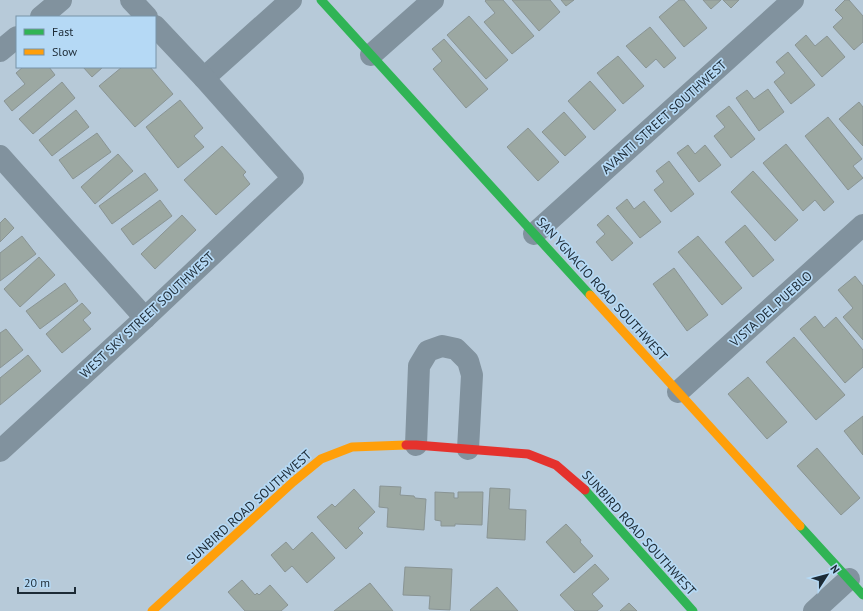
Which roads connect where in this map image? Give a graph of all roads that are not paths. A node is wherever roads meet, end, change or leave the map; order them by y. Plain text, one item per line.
1 (61, 0) edge
2 (131, 0) edge
3 (291, 0) edge
4 (321, 0) edge
5 (433, 0) edge
6 (793, 0) edge
7 (42, 16) edge
8 (146, 16) edge
9 (156, 27) edge
10 (16, 38) edge
11 (0, 52) edge
12 (371, 55) junction
13 (204, 78) junction
14 (0, 156) edge
15 (863, 225) edge
16 (534, 234) junction
17 (145, 318) junction
18 (678, 392) junction
19 (416, 445) junction
20 (468, 449) junction
21 (0, 451) edge
22 (851, 577) junction
23 (863, 595) edge
24 (152, 611) edge
25 (693, 611) edge
26 (814, 611) edge

1 - 7 street
2 - 8 street
3 - 13 street
4 - 12 street, SAN YGNACIO ROAD SOUTHWEST
5 - 12 street
6 - 16 street, AVANTI STREET SOUTHWEST
9 - 13 street
10 - 11 street
12 - 16 street, SAN YGNACIO ROAD SOUTHWEST
13 - 17 street, WEST SKY STREET SOUTHWEST
14 - 17 street
15 - 18 street, VISTA DEL PUEBLO
16 - 18 street, SAN YGNACIO ROAD SOUTHWEST
17 - 21 street, WEST SKY STREET SOUTHWEST
18 - 22 street, SAN YGNACIO ROAD SOUTHWEST
19 - 20 street, SUNBIRD ROAD SOUTHWEST
19 - 20 street
19 - 24 street, SUNBIRD ROAD SOUTHWEST
20 - 25 street, SUNBIRD ROAD SOUTHWEST
22 - 23 street, SAN YGNACIO ROAD SOUTHWEST
22 - 26 street

